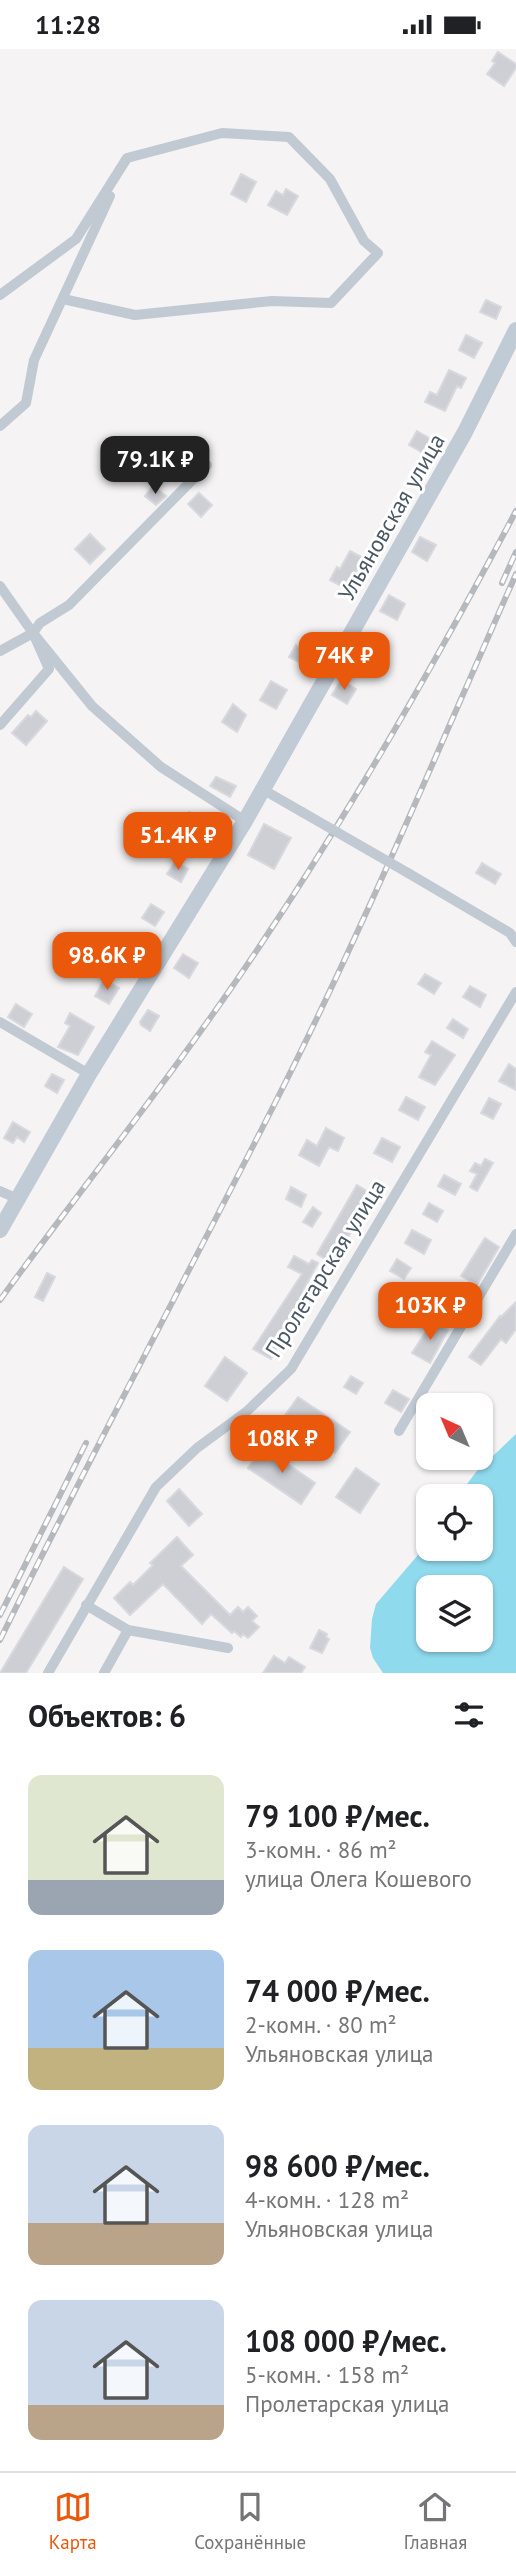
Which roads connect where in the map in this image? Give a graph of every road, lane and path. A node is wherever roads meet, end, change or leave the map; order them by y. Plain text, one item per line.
1 (127, 158) junction
2 (0, 295) edge
3 (63, 299) junction
4 (516, 331) edge
5 (0, 426) edge
6 (207, 465) dead end
7 (0, 586) edge
8 (33, 633) junction
9 (0, 651) edge
10 (0, 725) edge
11 (262, 789) junction
12 (245, 821) junction
13 (516, 942) edge
14 (516, 992) edge
15 (0, 1023) edge
16 (89, 1074) junction
17 (0, 1191) edge
18 (18, 1199) junction
19 (0, 1230) edge
20 (516, 1234) edge
21 (399, 1431) dead end
22 (86, 1605) junction
23 (128, 1630) junction
24 (228, 1648) dead end
25 (48, 1673) edge
26 (104, 1673) edge

1 - 2 street
1 - 3 street
1 - 3 street
3 - 5 street
4 - 11 main road, Ульяновская улица
6 - 8 street
7 - 8 street
8 - 9 street
8 - 10 street
8 - 12 street
11 - 12 main road, Ульяновская улица
11 - 13 street, bridge
12 - 16 main road, Ульяновская улица
14 - 22 street, Пролетарская улица
15 - 16 street
16 - 18 main road, Ульяновская улица
17 - 18 street
18 - 19 main road, Ульяновская улица
20 - 21 street
22 - 23 street
22 - 25 street, Пролетарская улица
23 - 24 street
23 - 26 street

